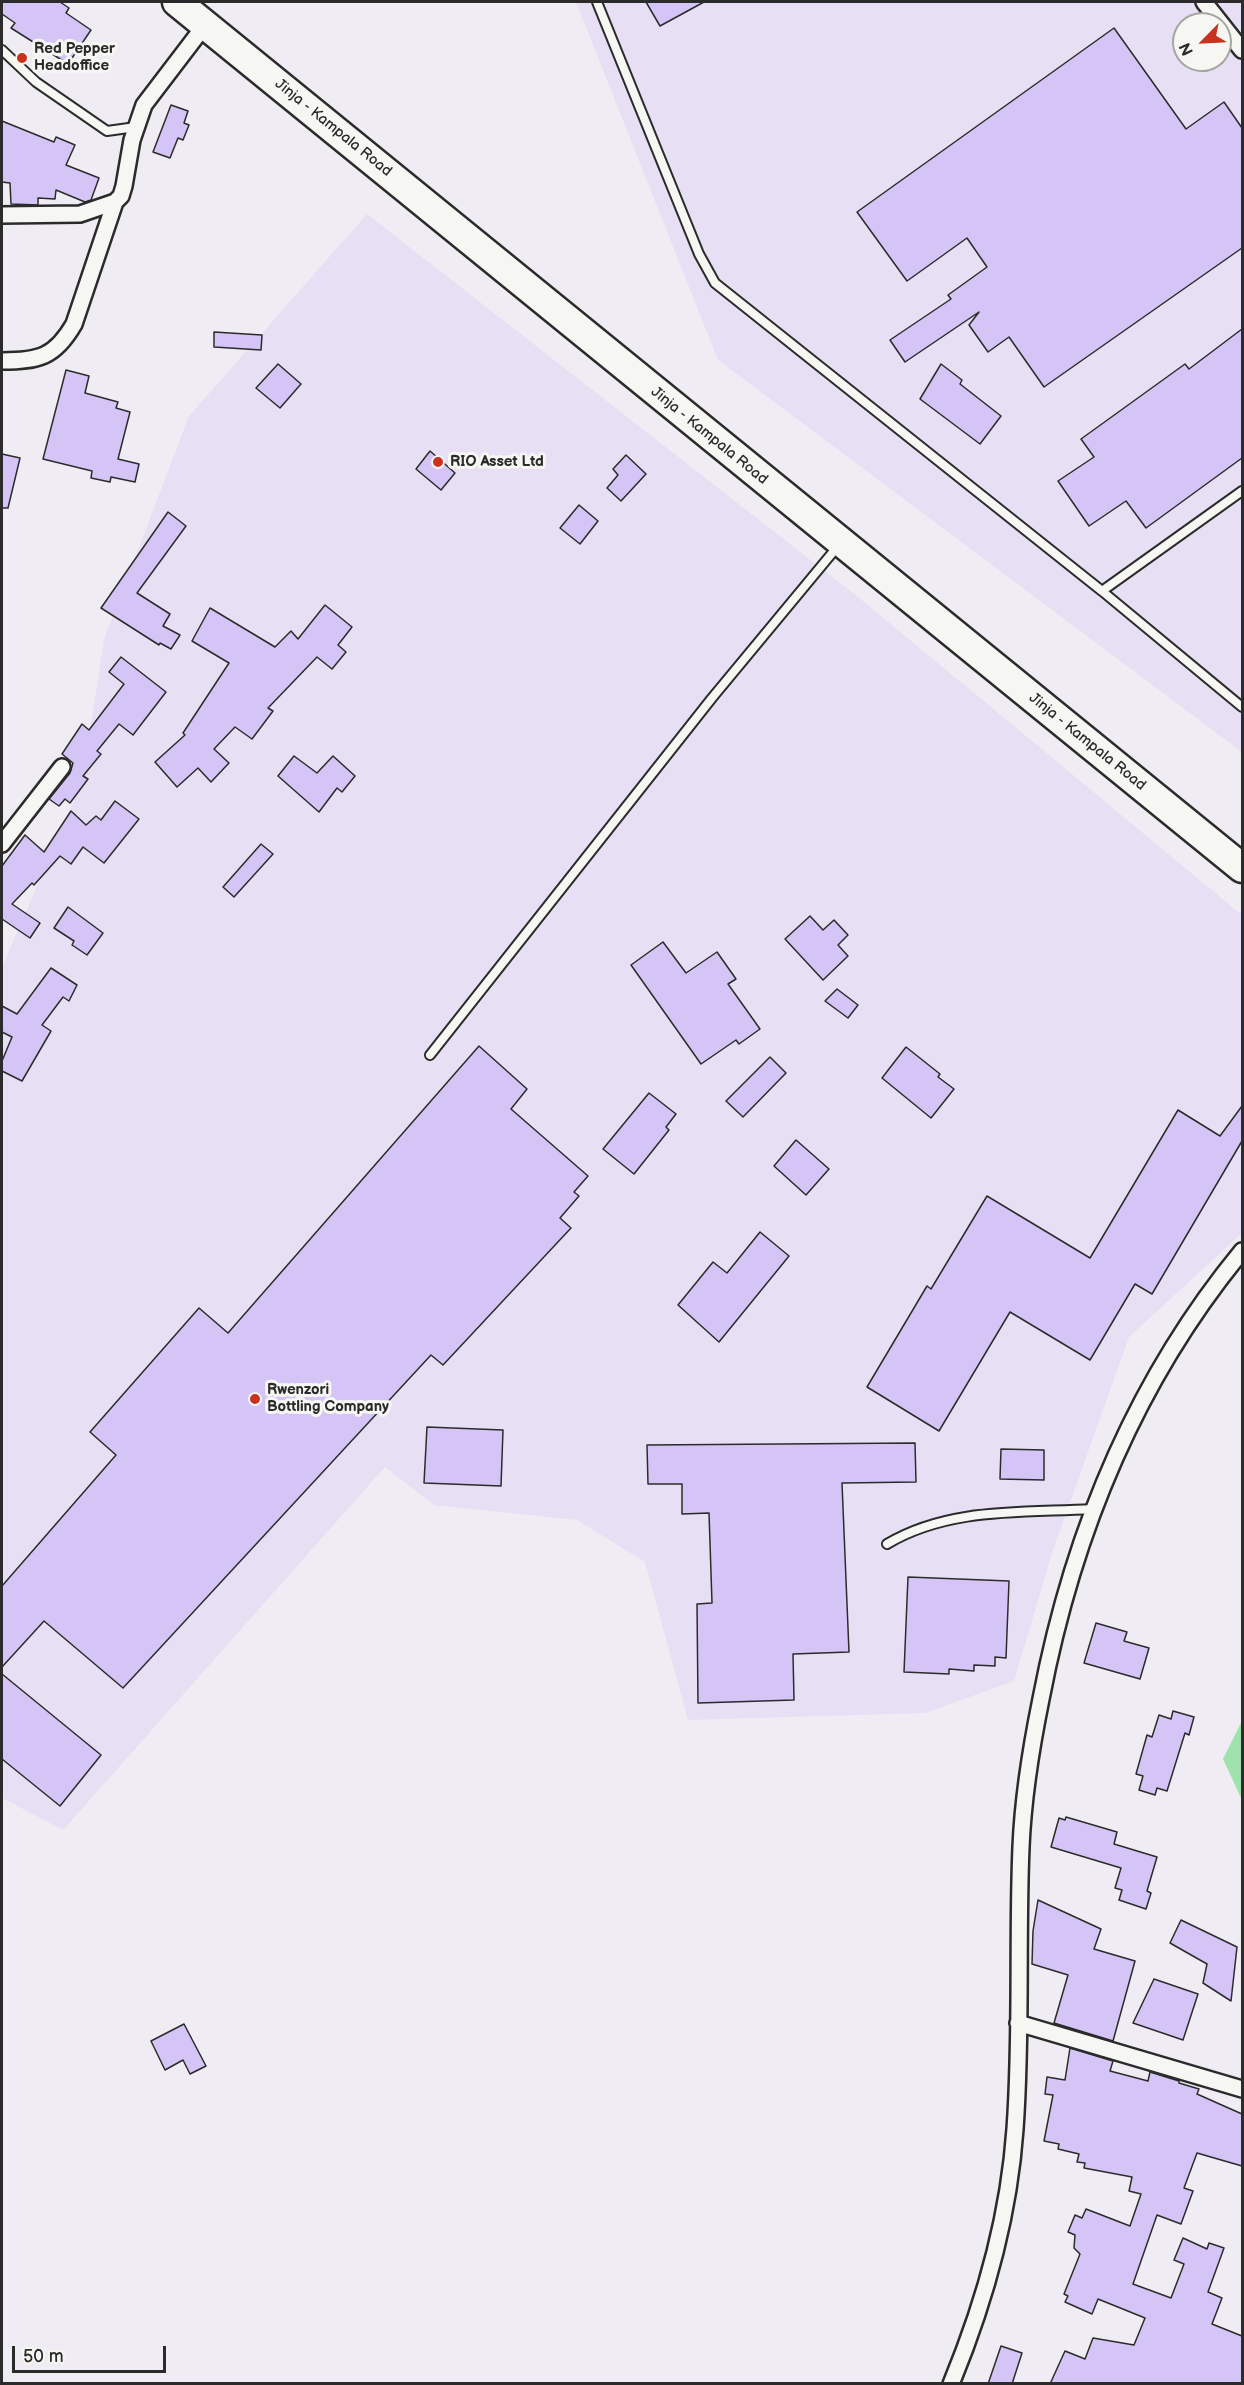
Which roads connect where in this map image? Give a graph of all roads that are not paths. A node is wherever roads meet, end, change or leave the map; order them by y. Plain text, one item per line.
1 (177, 2) edge
2 (597, 2) edge
3 (1204, 2) edge
4 (205, 25) junction
5 (2, 50) edge
6 (1242, 50) edge
7 (136, 127) junction
8 (115, 202) junction
9 (2, 215) edge
10 (2, 361) edge
11 (1242, 491) edge
12 (841, 543) junction
13 (1102, 591) junction
14 (1242, 707) edge
15 (62, 767) dead end
16 (2, 844) edge
17 (1242, 868) edge
18 (430, 1055) dead end
19 (1242, 1251) edge
20 (1092, 1509) junction
21 (887, 1544) dead end
22 (1018, 2023) junction
23 (1242, 2089) edge
24 (951, 2384) edge

1 - 4 highway, Jinja - Kampala Road
2 - 13 lane
3 - 6 street
4 - 7 street
4 - 12 highway, Jinja - Kampala Road
5 - 7 lane
7 - 8 street
8 - 9 street
8 - 10 street
11 - 13 lane
12 - 17 highway, Jinja - Kampala Road
12 - 18 lane
13 - 14 lane
15 - 16 street
19 - 20 street
20 - 21 lane
20 - 22 street
22 - 23 street
22 - 24 street

